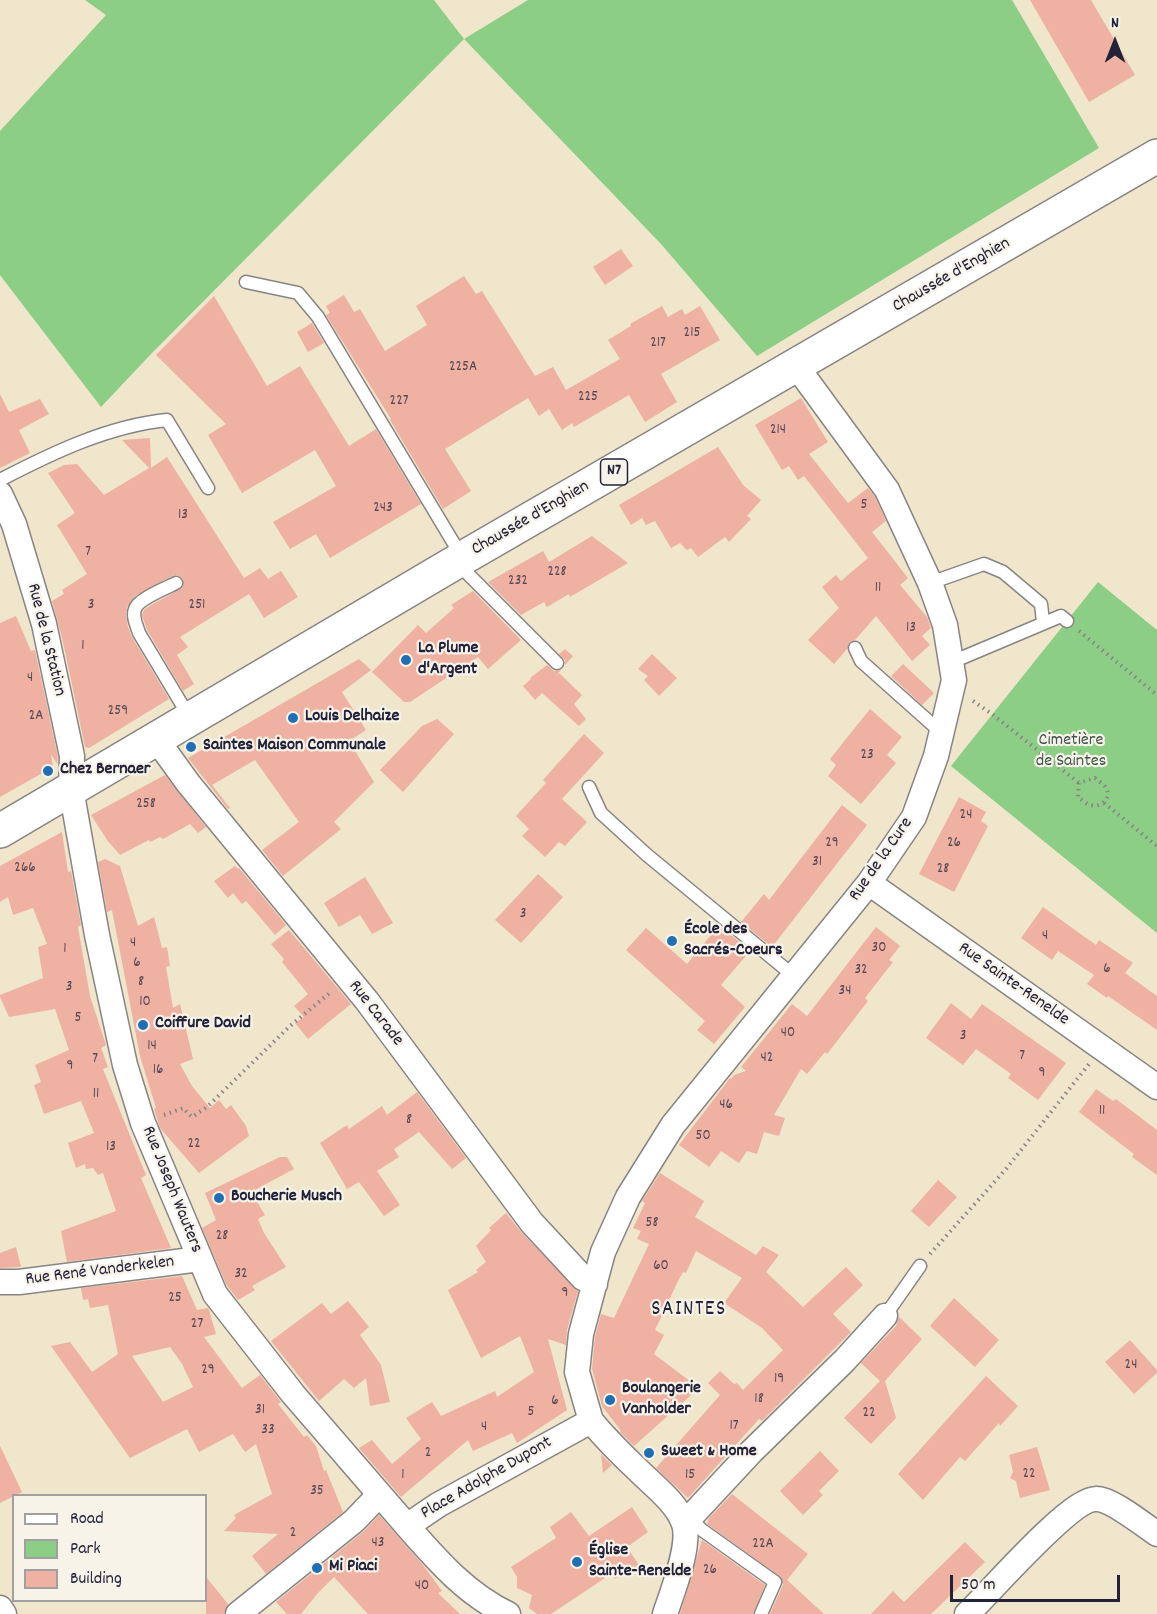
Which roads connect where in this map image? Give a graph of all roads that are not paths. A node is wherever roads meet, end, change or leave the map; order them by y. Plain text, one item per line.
1 (1157, 156) edge
2 (246, 282) dead end
3 (796, 367) junction
4 (0, 480) edge
5 (208, 488) dead end
6 (0, 494) edge
7 (459, 560) junction
8 (176, 583) dead end
9 (930, 583) junction
10 (1067, 621) road end
11 (1043, 622) junction
12 (855, 648) dead end
13 (952, 662) junction
14 (557, 663) dead end
15 (191, 720) junction
16 (942, 728) junction
17 (157, 740) junction
18 (589, 787) dead end
19 (71, 789) junction
20 (0, 831) edge
21 (868, 883) junction
22 (794, 976) junction
23 (1157, 1087) edge
24 (200, 1259) junction
25 (920, 1266) road end
26 (0, 1282) edge
27 (595, 1284) junction
28 (885, 1316) joint
29 (591, 1421) junction
30 (379, 1495) junction
31 (687, 1521) junction
32 (407, 1526) junction
33 (1157, 1534) edge
34 (0, 1608) edge
35 (4, 1614) edge
36 (238, 1614) edge
37 (508, 1614) edge
38 (665, 1614) edge
39 (761, 1614) edge
40 (967, 1614) edge

1 - 3 main road, Chaussée d'Enghien / N7
2 - 7 lane
3 - 7 main road, Chaussée d'Enghien / N7
3 - 9 street, Rue de la Cure
4 - 5 lane
6 - 19 street, Rue de la Station
7 - 14 lane
7 - 15 main road, Chaussée d'Enghien / N7
8 - 15 lane
9 - 11 lane
9 - 13 street, Rue de la Cure
10 - 11 lane
11 - 13 lane
12 - 16 lane
13 - 16 street, Rue de la Cure
15 - 17 main road, Chaussée d'Enghien / N7
16 - 21 street, Rue de la Cure
17 - 19 main road, Chaussée d'Enghien / N7
17 - 27 street, Rue Carade
18 - 22 lane
19 - 20 main road, Chaussée d'Enghien / N7
19 - 24 street, Rue Joseph Wauters
21 - 22 street, Rue de la Cure
21 - 23 street, Rue Sainte-Renelde
22 - 27 street, Rue de la Cure
24 - 26 street, Rue René Vanderkelen
24 - 30 street, Rue Joseph Wauters
25 - 28 lane
27 - 29 street
28 - 31 street
29 - 31 street
29 - 32 street, Place Adolphe Dupont
30 - 32 street, Rue Joseph Wauters
30 - 36 street
31 - 38 street
31 - 39 lane
32 - 37 street, Place Adolphe Dupont
33 - 40 street
34 - 35 street

